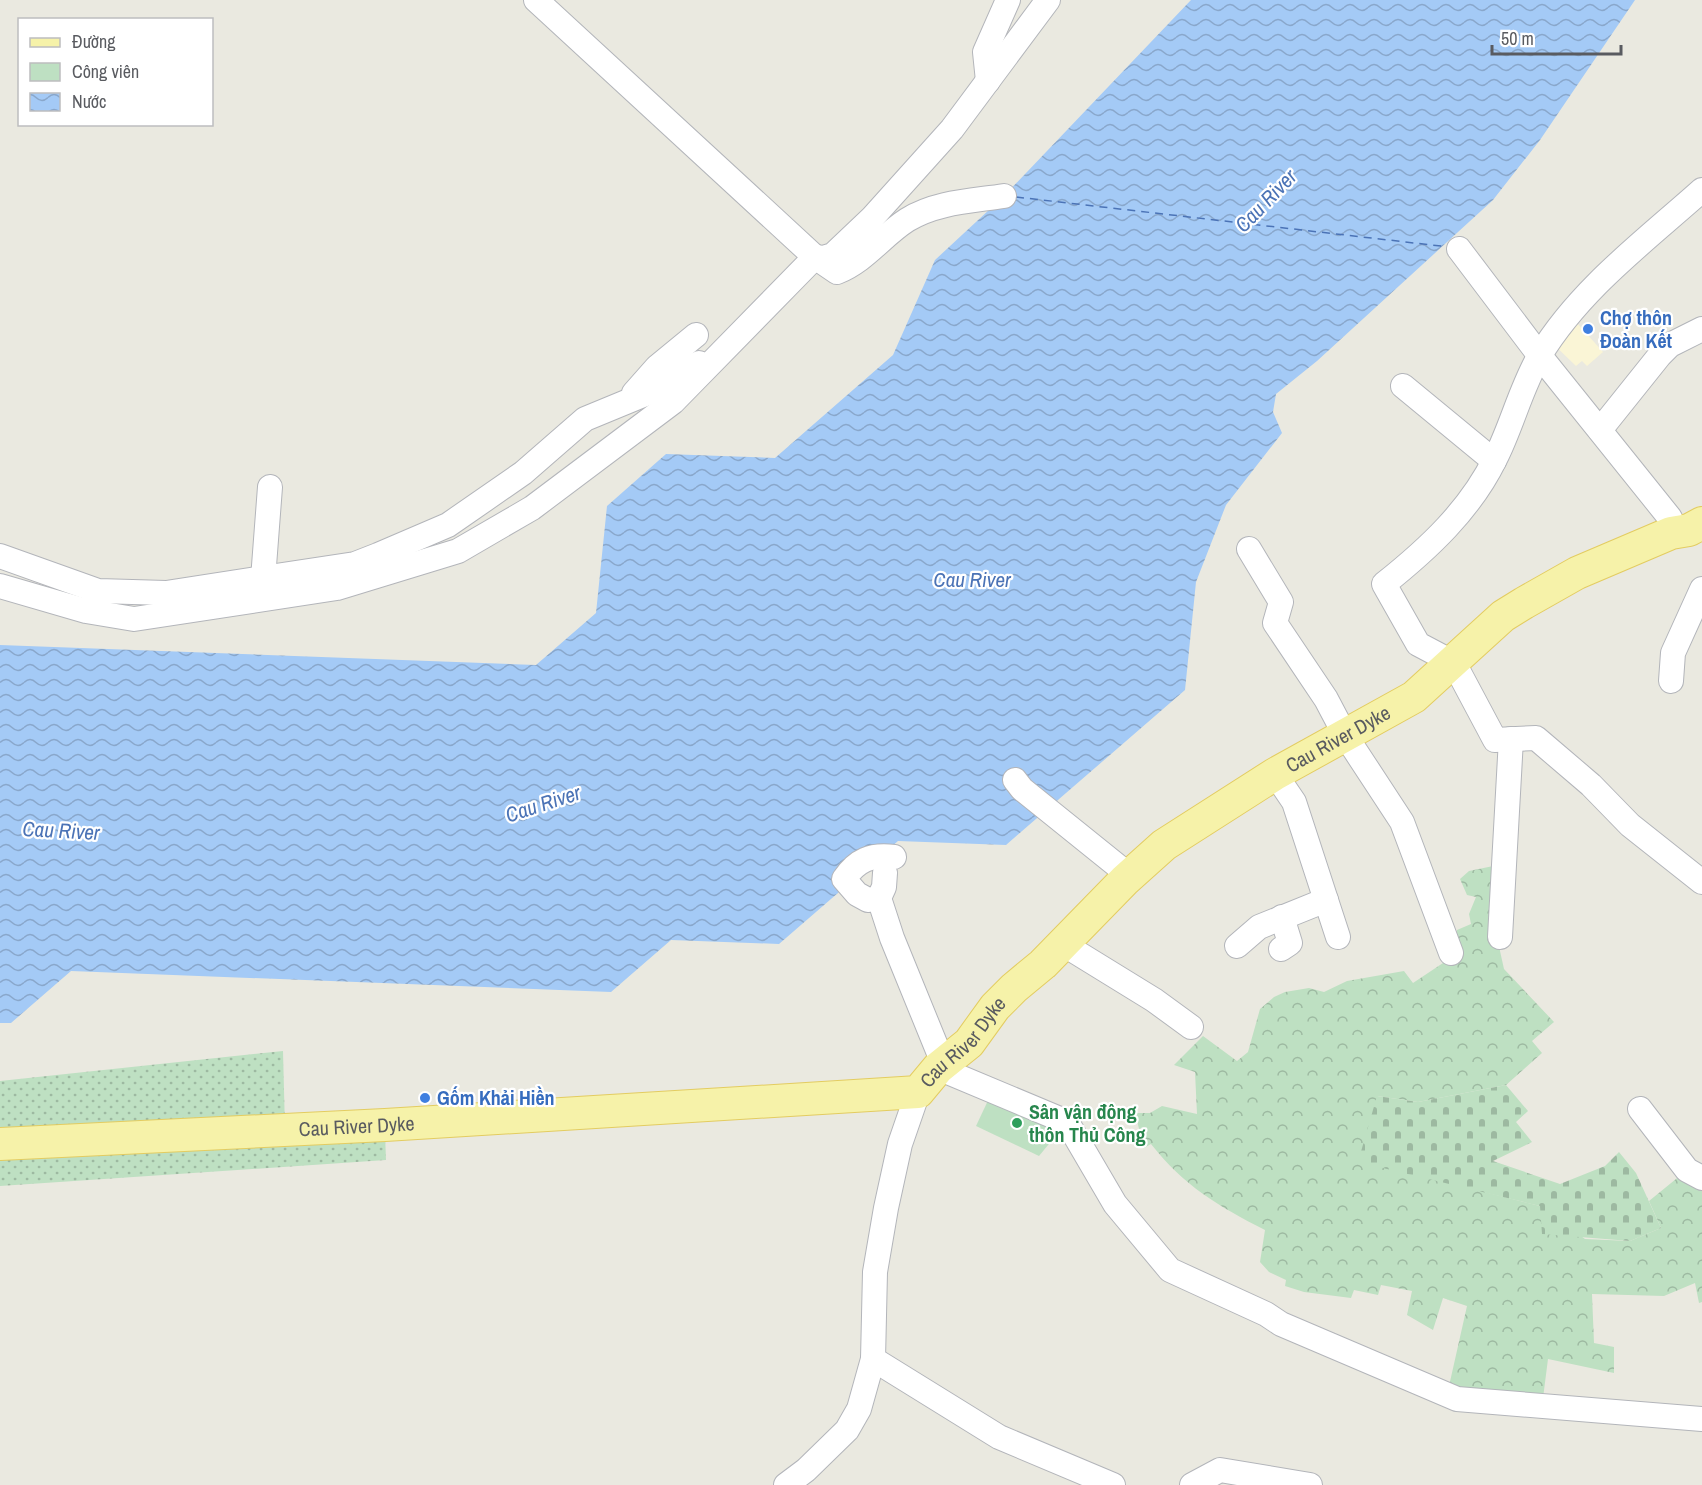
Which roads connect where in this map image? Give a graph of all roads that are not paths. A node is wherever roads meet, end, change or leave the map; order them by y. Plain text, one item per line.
1 (536, 0) edge
2 (1008, 0) edge
3 (1048, 0) edge
4 (988, 81) junction
5 (1702, 190) edge
6 (1004, 196) dead end
7 (1459, 249) dead end
8 (815, 257) junction
9 (1702, 329) edge
10 (696, 335) dead end
11 (724, 348) junction
12 (1540, 356) junction
13 (1403, 386) dead end
14 (632, 398) junction
15 (1600, 430) junction
16 (1494, 461) junction
17 (270, 487) dead end
18 (1691, 533) edge
19 (1249, 549) dead end
20 (0, 556) edge
21 (379, 565) junction
22 (263, 579) junction
23 (0, 586) edge
24 (1702, 589) edge
25 (1454, 663) junction
26 (1671, 681) dead end
27 (1344, 735) junction
28 (1511, 739) junction
29 (1275, 774) junction
30 (1015, 780) dead end
31 (1130, 876) junction
32 (1702, 882) edge
33 (879, 898) junction
34 (1326, 900) junction
35 (1282, 917) junction
36 (1338, 937) dead end
37 (1500, 937) dead end
38 (1063, 944) junction
39 (1237, 946) dead end
40 (1281, 949) dead end
41 (1451, 953) dead end
42 (1191, 1027) dead end
43 (940, 1066) junction
44 (918, 1092) junction
45 (1640, 1109) dead end
46 (0, 1144) edge
47 (1702, 1178) edge
48 (873, 1359) junction
49 (1702, 1419) edge
50 (786, 1485) edge
51 (1113, 1485) edge
52 (1192, 1485) edge
53 (1310, 1485) edge

1 - 8 street
2 - 4 street
3 - 4 street
4 - 8 street
5 - 12 street
6 - 8 street
7 - 12 street
8 - 11 street
9 - 15 street
10 - 14 street
11 - 14 street
11 - 21 street
12 - 15 street
12 - 16 street
13 - 16 street
14 - 21 street
15 - 18 street
16 - 25 street
17 - 22 street
18 - 25 main road, Cau River Dyke
19 - 27 street
20 - 22 street
21 - 22 street
21 - 23 street
24 - 26 street
25 - 27 main road, Cau River Dyke
25 - 28 street
27 - 29 main road, Cau River Dyke
27 - 41 street
28 - 32 street
28 - 37 street
29 - 31 main road, Cau River Dyke
29 - 34 street
30 - 31 street
31 - 38 main road, Cau River Dyke
33 - 33 street
33 - 43 street
34 - 35 street
34 - 36 street
35 - 39 street
35 - 40 street
38 - 42 street
38 - 43 main road, Cau River Dyke
43 - 44 main road, Cau River Dyke
43 - 49 street
44 - 46 main road, Cau River Dyke
44 - 48 street
45 - 47 street
48 - 50 street
48 - 51 street
52 - 53 street

